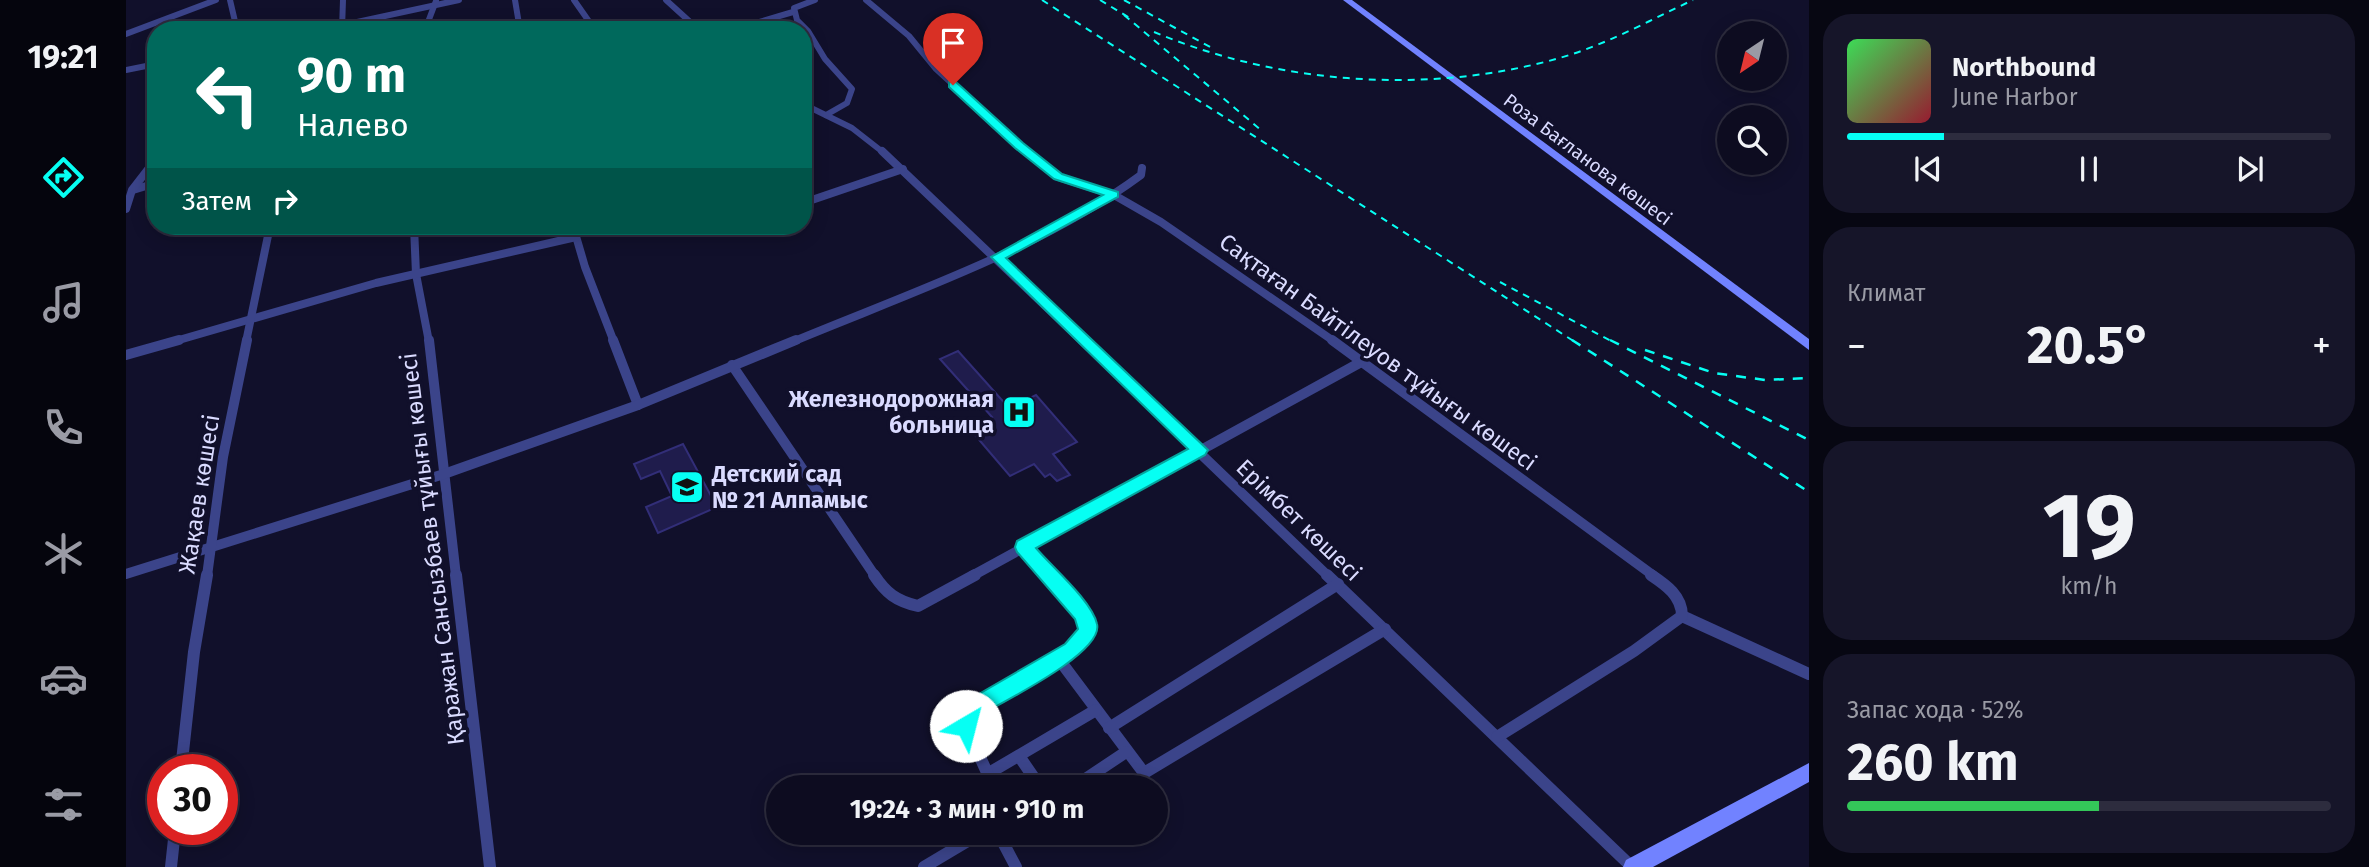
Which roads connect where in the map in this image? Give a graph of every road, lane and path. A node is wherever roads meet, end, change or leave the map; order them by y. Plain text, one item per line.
1 (216, 0) edge
2 (230, 0) edge
3 (343, 0) edge
4 (459, 0) edge
5 (515, 0) edge
6 (574, 0) edge
7 (666, 0) edge
8 (815, 0) edge
9 (866, 0) edge
10 (1347, 0) edge
11 (435, 2) edge
12 (793, 12) junction
13 (160, 21) edge
14 (235, 21) edge
15 (343, 21) edge
16 (365, 21) edge
17 (428, 21) edge
18 (518, 21) edge
19 (588, 21) edge
20 (689, 21) edge
21 (762, 21) edge
22 (799, 21) edge
23 (147, 26) edge
24 (126, 34) edge
25 (812, 40) edge
26 (147, 66) edge
27 (126, 70) edge
28 (812, 108) edge
29 (825, 115) junction
30 (1142, 168) dead end
31 (903, 169) junction
32 (147, 170) edge
33 (147, 186) edge
34 (129, 191) edge
35 (1114, 195) junction
36 (812, 200) edge
37 (126, 208) edge
38 (268, 235) edge
39 (414, 235) edge
40 (576, 237) joint
41 (997, 257) junction
42 (416, 274) junction
43 (251, 319) junction
44 (1809, 346) edge
45 (126, 355) edge
46 (1363, 360) junction
47 (732, 365) junction
48 (638, 404) junction
49 (1199, 450) junction
50 (444, 474) junction
51 (212, 546) junction
52 (1023, 547) junction
53 (126, 574) edge
54 (1338, 584) junction
55 (1682, 616) junction
56 (1385, 629) junction
57 (1058, 658) junction
58 (1809, 674) edge
59 (1096, 710) junction
60 (1109, 728) junction
61 (1497, 737) junction
62 (1126, 752) junction
63 (183, 754) edge
64 (1018, 756) junction
65 (1809, 772) edge
66 (989, 774) joint
67 (1032, 775) edge
68 (1092, 775) edge
69 (173, 845) edge
70 (961, 845) edge
71 (1004, 845) edge
72 (171, 867) edge
73 (490, 867) edge
74 (924, 867) edge
75 (1016, 867) edge
76 (1633, 867) edge

1 - 13 street
2 - 14 street
3 - 15 street
4 - 11 street
5 - 18 street
6 - 19 street
7 - 20 street
8 - 12 street
9 - 35 street, Сақтаған Байтілеуов тұйығы көшесі
10 - 44 street, Роза Бағланова көшесі
11 - 16 street
11 - 17 street
12 - 21 street
12 - 22 street
23 - 24 street
25 - 29 street
26 - 27 street
28 - 29 street, Ерімбет көшесі
29 - 31 street, Ерімбет көшесі
30 - 35 street
31 - 36 street
31 - 41 street, Ерімбет көшесі
32 - 34 street
33 - 34 street
34 - 37 street
35 - 41 street
35 - 46 street, Сақтаған Байтілеуов тұйығы көшесі
38 - 43 street, Жақаев көшесі
39 - 42 street, Қаражан Сансызбаев тұйығы көшесі
40 - 42 street
40 - 48 street
41 - 47 street
41 - 49 street, Ерімбет көшесі
42 - 43 street
42 - 50 street, Қаражан Сансызбаев тұйығы көшесі
43 - 45 street
43 - 51 street, Жақаев көшесі
46 - 49 street
46 - 55 street, Сақтаған Байтілеуов тұйығы көшесі
47 - 48 street
47 - 52 street
48 - 50 street
49 - 52 street
49 - 54 street, Ерімбет көшесі
50 - 51 street
50 - 73 street, Қаражан Сансызбаев тұйығы көшесі
51 - 53 street
51 - 63 street, Жақаев көшесі
52 - 57 street
54 - 56 street, Ерімбет көшесі
54 - 60 street
55 - 58 street
55 - 61 street
56 - 61 street, Ерімбет көшесі
56 - 62 street
57 - 59 street
57 - 66 street
59 - 60 street
59 - 64 street
60 - 62 street
61 - 76 street, Ерімбет көшесі
62 - 68 street
64 - 66 street
64 - 67 street
65 - 76 street
69 - 72 street
70 - 74 street
71 - 75 street

